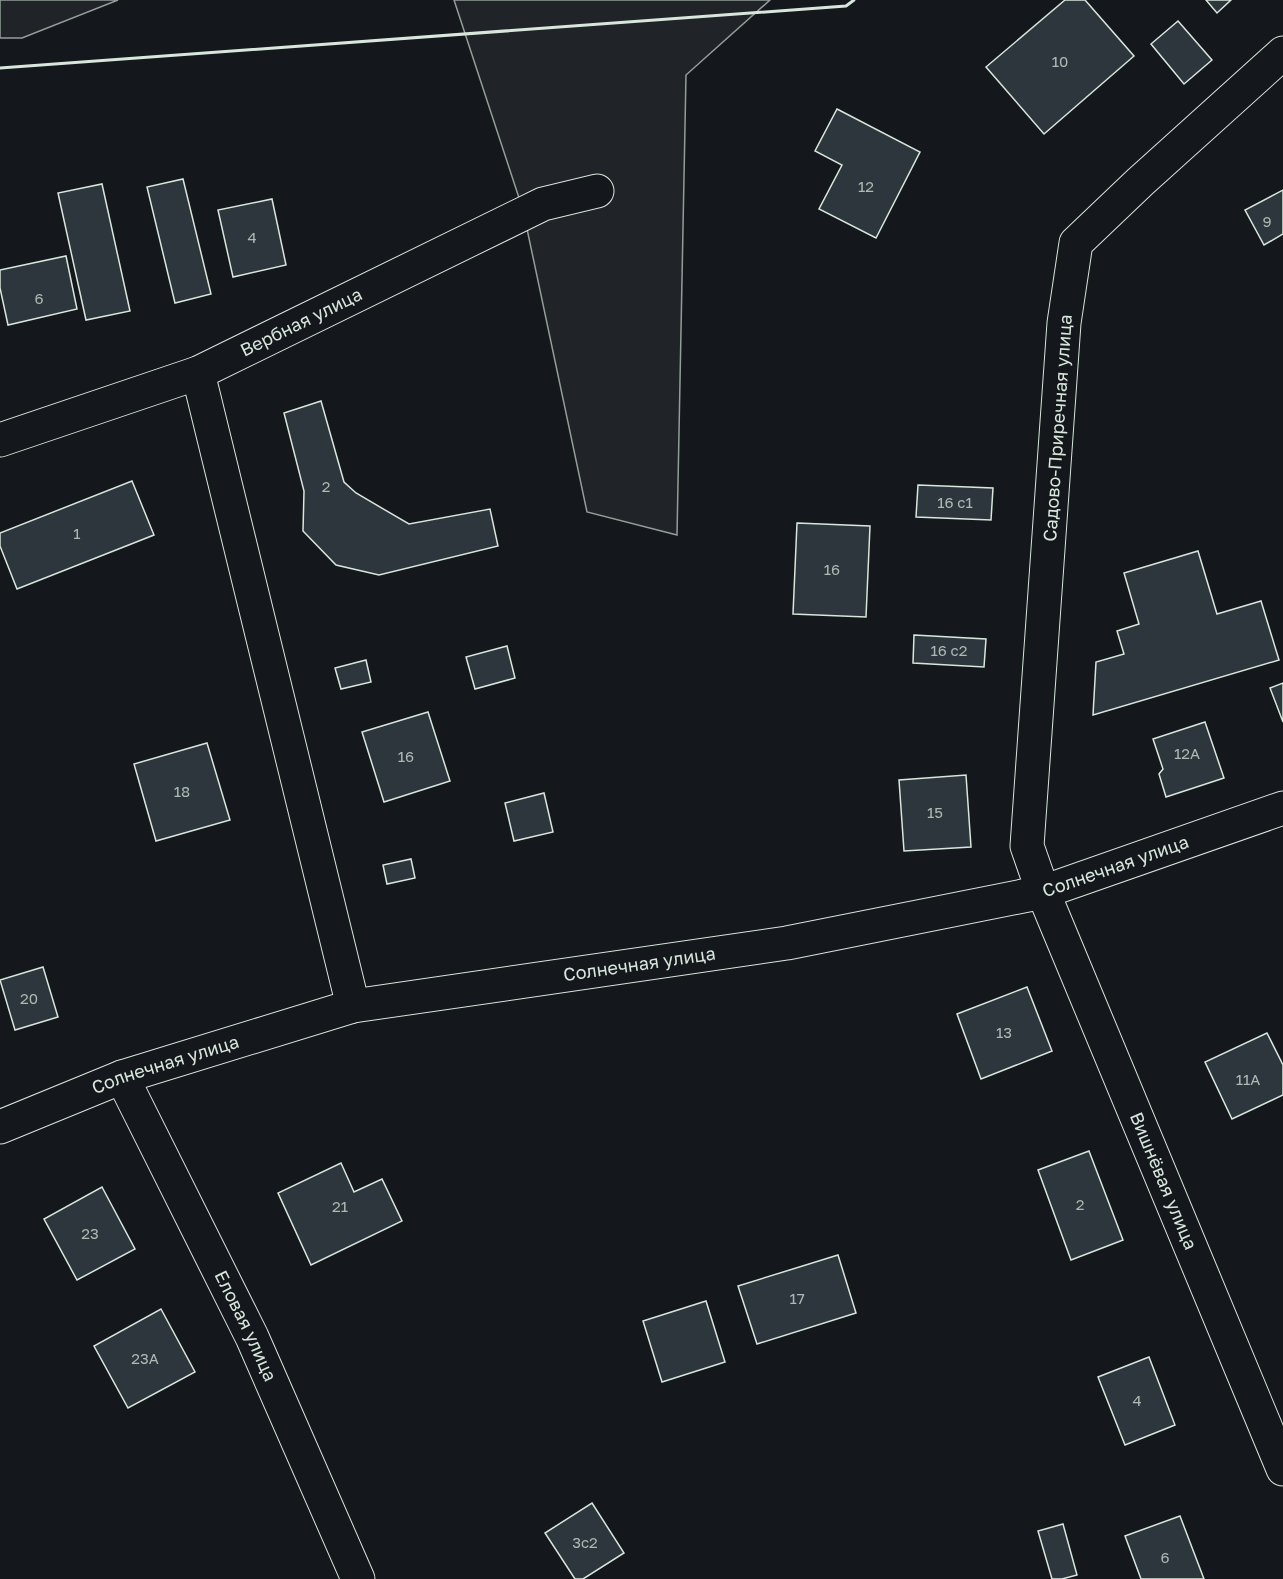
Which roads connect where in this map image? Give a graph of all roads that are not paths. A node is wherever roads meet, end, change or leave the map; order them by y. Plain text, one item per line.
1 (1283, 53) edge
2 (597, 190) dead end
3 (198, 374) junction
4 (0, 440) edge
5 (1283, 808) edge
6 (1043, 892) junction
7 (353, 1006) junction
8 (122, 1077) junction
9 (0, 1126) edge
10 (1283, 1469) edge
11 (358, 1579) edge

1 - 6 lane, Садово-Приречная улица
2 - 3 lane, Вербная улица
3 - 4 lane, Вербная улица
3 - 7 lane
5 - 6 lane, Солнечная улица
6 - 7 lane, Солнечная улица
6 - 10 lane, Вишнёвая улица
7 - 8 lane, Солнечная улица
8 - 9 lane, Солнечная улица
8 - 11 lane, Еловая улица

